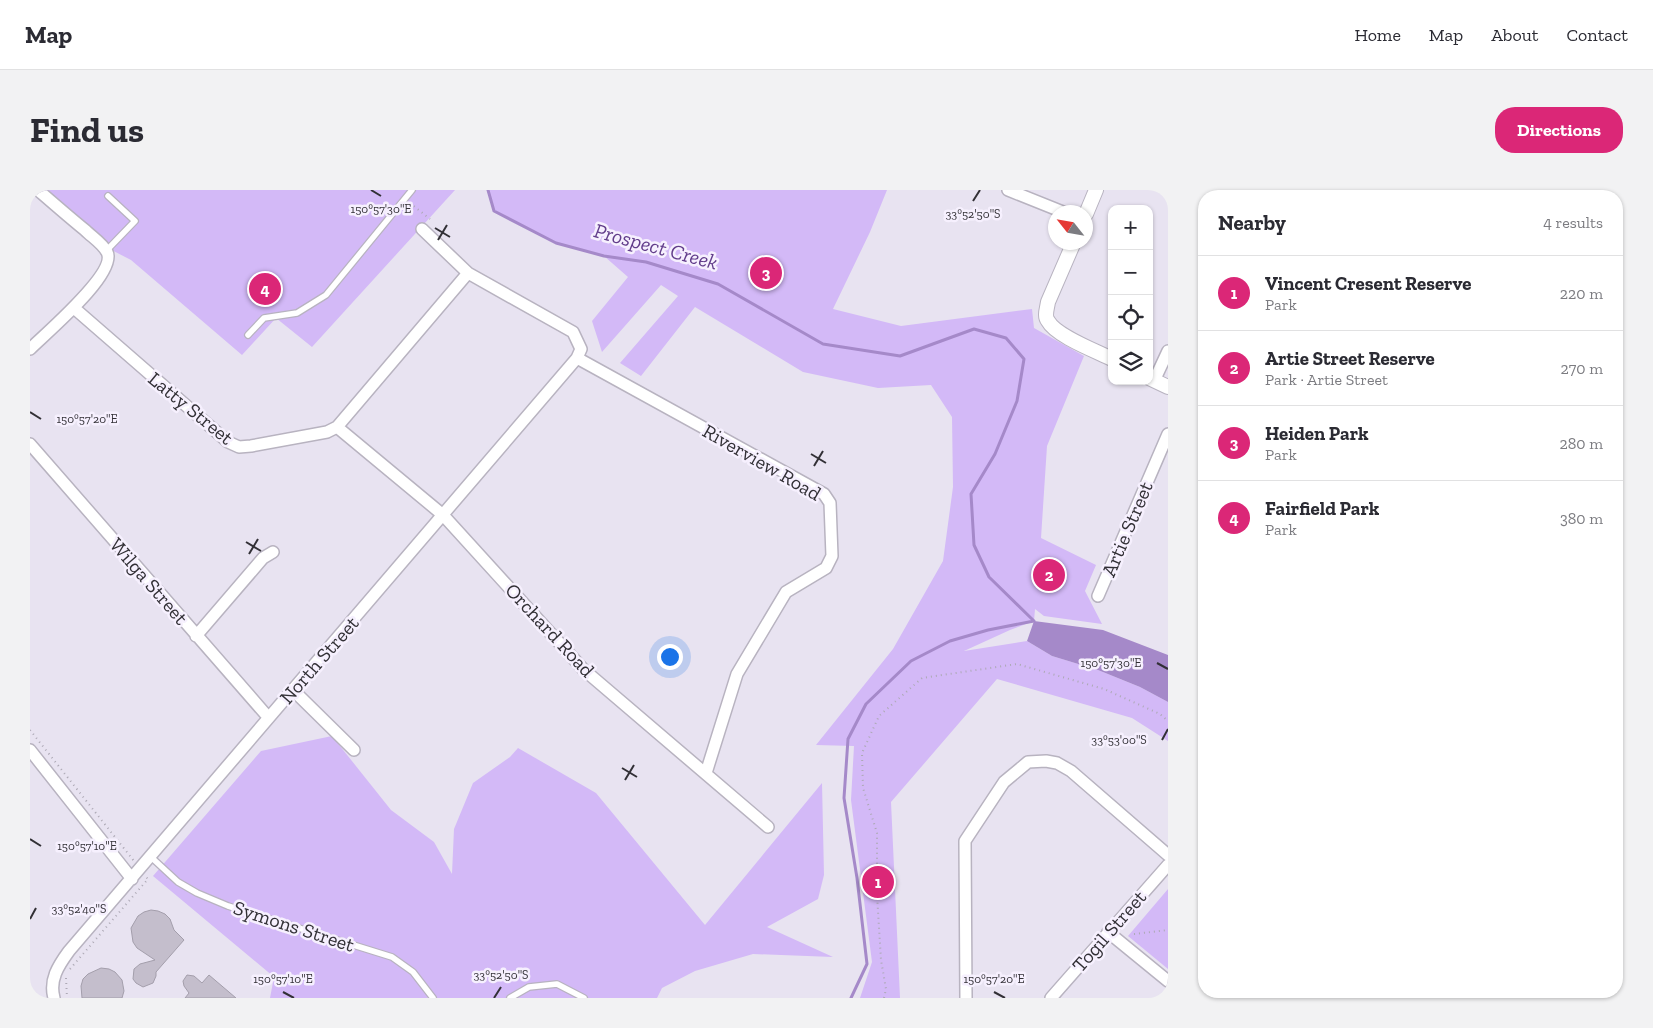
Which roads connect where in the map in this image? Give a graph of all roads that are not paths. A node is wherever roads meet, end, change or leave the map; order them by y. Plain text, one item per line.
1 (38, 190) edge
2 (412, 190) edge
3 (1008, 190) edge
4 (1096, 190) edge
5 (108, 196) dead end
6 (1090, 205) edge
7 (1048, 206) edge
8 (422, 229) dead end
9 (1071, 250) edge
10 (106, 251) junction
11 (468, 273) junction
12 (74, 308) junction
13 (248, 335) dead end
14 (30, 348) edge
15 (1168, 351) edge
16 (1108, 357) edge
17 (577, 358) junction
18 (1153, 377) edge
19 (1153, 380) edge
20 (1168, 387) edge
21 (337, 427) junction
22 (1168, 434) edge
23 (31, 449) edge
24 (443, 515) junction
25 (273, 552) dead end
26 (1098, 596) dead end
27 (196, 636) junction
28 (293, 690) junction
29 (268, 717) junction
30 (30, 750) edge
31 (354, 750) dead end
32 (706, 773) junction
33 (768, 827) dead end
34 (1168, 855) edge
35 (151, 857) junction
36 (1168, 865) edge
37 (132, 879) junction
38 (1108, 932) junction
39 (1168, 981) edge
40 (54, 998) edge
41 (433, 998) edge
42 (510, 998) edge
43 (584, 998) edge
44 (966, 998) edge
45 (1051, 998) edge

1 - 10 street
2 - 13 lane
3 - 7 street
4 - 6 street
5 - 10 lane
8 - 11 street
9 - 16 street
10 - 12 street
11 - 17 street
11 - 21 street
12 - 14 street
12 - 21 street, Latty Street
15 - 18 street
17 - 24 street, North Street
17 - 32 street, Riverview Road
19 - 20 street
21 - 24 street, Orchard Road
22 - 26 street, Artie Street
23 - 27 street, Wilga Street
24 - 28 street, North Street
24 - 32 street, Orchard Road
25 - 27 street
27 - 29 street, Wilga Street
28 - 29 street, North Street
28 - 31 street
29 - 35 street, North Street
30 - 37 street
32 - 33 street, Orchard Road
34 - 44 street
35 - 37 street, North Street
35 - 41 lane, Symons Street
36 - 38 street, Togil Street
37 - 40 street, North Street
38 - 39 street
38 - 45 street, Togil Street
42 - 43 lane

